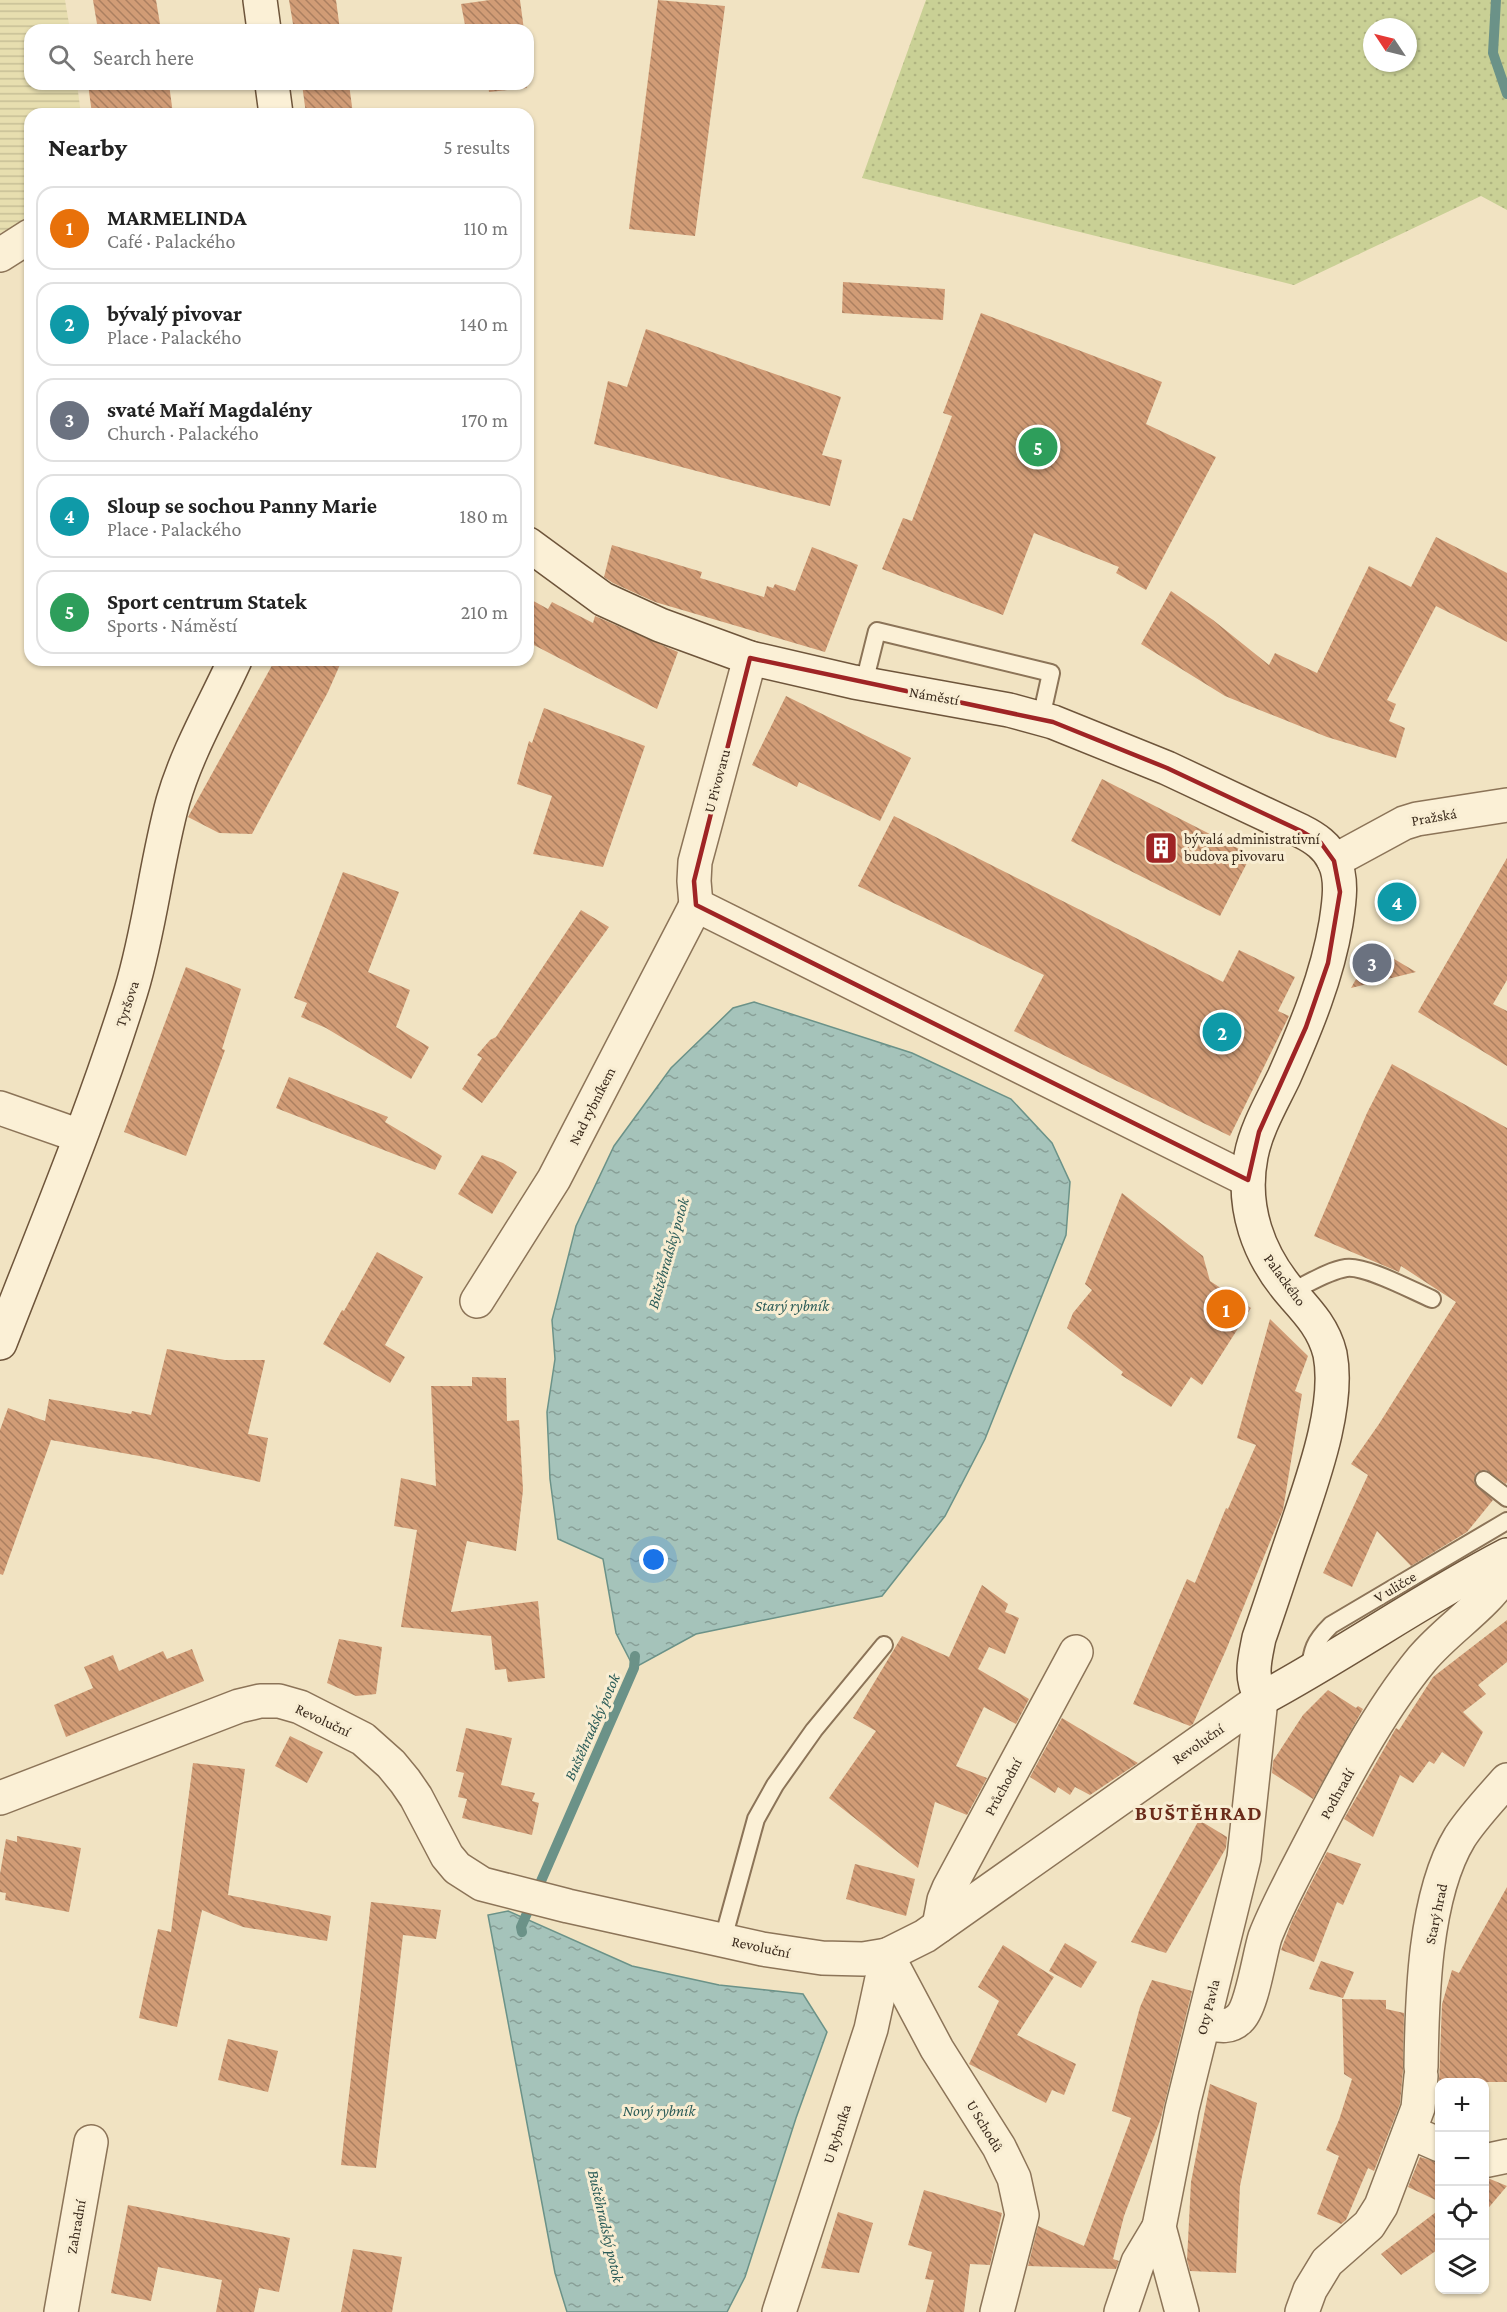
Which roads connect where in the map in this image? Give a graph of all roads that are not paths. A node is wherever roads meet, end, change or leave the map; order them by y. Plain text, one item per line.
1 (260, 0) edge
2 (263, 24) edge
3 (273, 90) edge
4 (275, 108) edge
5 (24, 240) edge
6 (0, 255) edge
7 (534, 548) edge
8 (750, 658) junction
9 (232, 666) edge
10 (864, 683) junction
11 (1041, 718) junction
12 (1507, 805) edge
13 (1334, 861) junction
14 (696, 905) junction
15 (0, 1108) edge
16 (80, 1136) junction
17 (1248, 1180) junction
18 (1290, 1292) junction
19 (1432, 1299) dead end
20 (477, 1301) dead end
21 (0, 1344) edge
22 (1484, 1480) dead end
23 (1507, 1498) edge
24 (1507, 1521) edge
25 (1507, 1555) edge
26 (1507, 1571) edge
27 (884, 1645) dead end
28 (1076, 1652) dead end
29 (1309, 1674) junction
30 (1261, 1699) junction
31 (1507, 1780) edge
32 (0, 1798) edge
33 (939, 1926) junction
34 (723, 1939) junction
35 (887, 1955) junction
36 (1205, 2023) junction
37 (1410, 2132) junction
38 (91, 2142) dead end
39 (1435, 2143) edge
40 (1507, 2156) edge
41 (1489, 2160) edge
42 (1159, 2228) junction
43 (61, 2312) edge
44 (779, 2312) edge
45 (997, 2312) edge
46 (1121, 2312) edge
47 (1182, 2312) edge
48 (1302, 2312) edge

1 - 2 street
3 - 4 street
5 - 6 street
7 - 8 street, Náměstí
8 - 10 street, Náměstí
8 - 14 street, U Pivovaru
9 - 16 street, Tyršova
10 - 11 street, Náměstí
10 - 11 lane
11 - 13 street, Náměstí
12 - 13 street, Pražská
13 - 17 street, Palackého
14 - 17 street
14 - 20 street, Nad rybníkem
15 - 16 street
16 - 21 street, Tyršova
17 - 18 street, Palackého
18 - 19 lane
18 - 30 street, Palackého
22 - 23 lane
24 - 29 lane, V uličce
25 - 29 street, Revoluční
26 - 36 street, Podhradí
27 - 34 lane
28 - 33 street, Průchodní
29 - 30 street, Revoluční
30 - 33 street, Revoluční
30 - 36 street, Oty Pavla
31 - 37 street, Starý hrad
32 - 34 street, Revoluční
33 - 35 street, Revoluční
34 - 35 street, Revoluční
35 - 44 street, U Rybníka
35 - 45 street, U Schodů
36 - 42 street, Oty Pavla
37 - 39 street
37 - 48 street, Starý hrad
38 - 43 street, Zahradní
40 - 41 street
42 - 46 street
42 - 47 street, Oty Pavla

